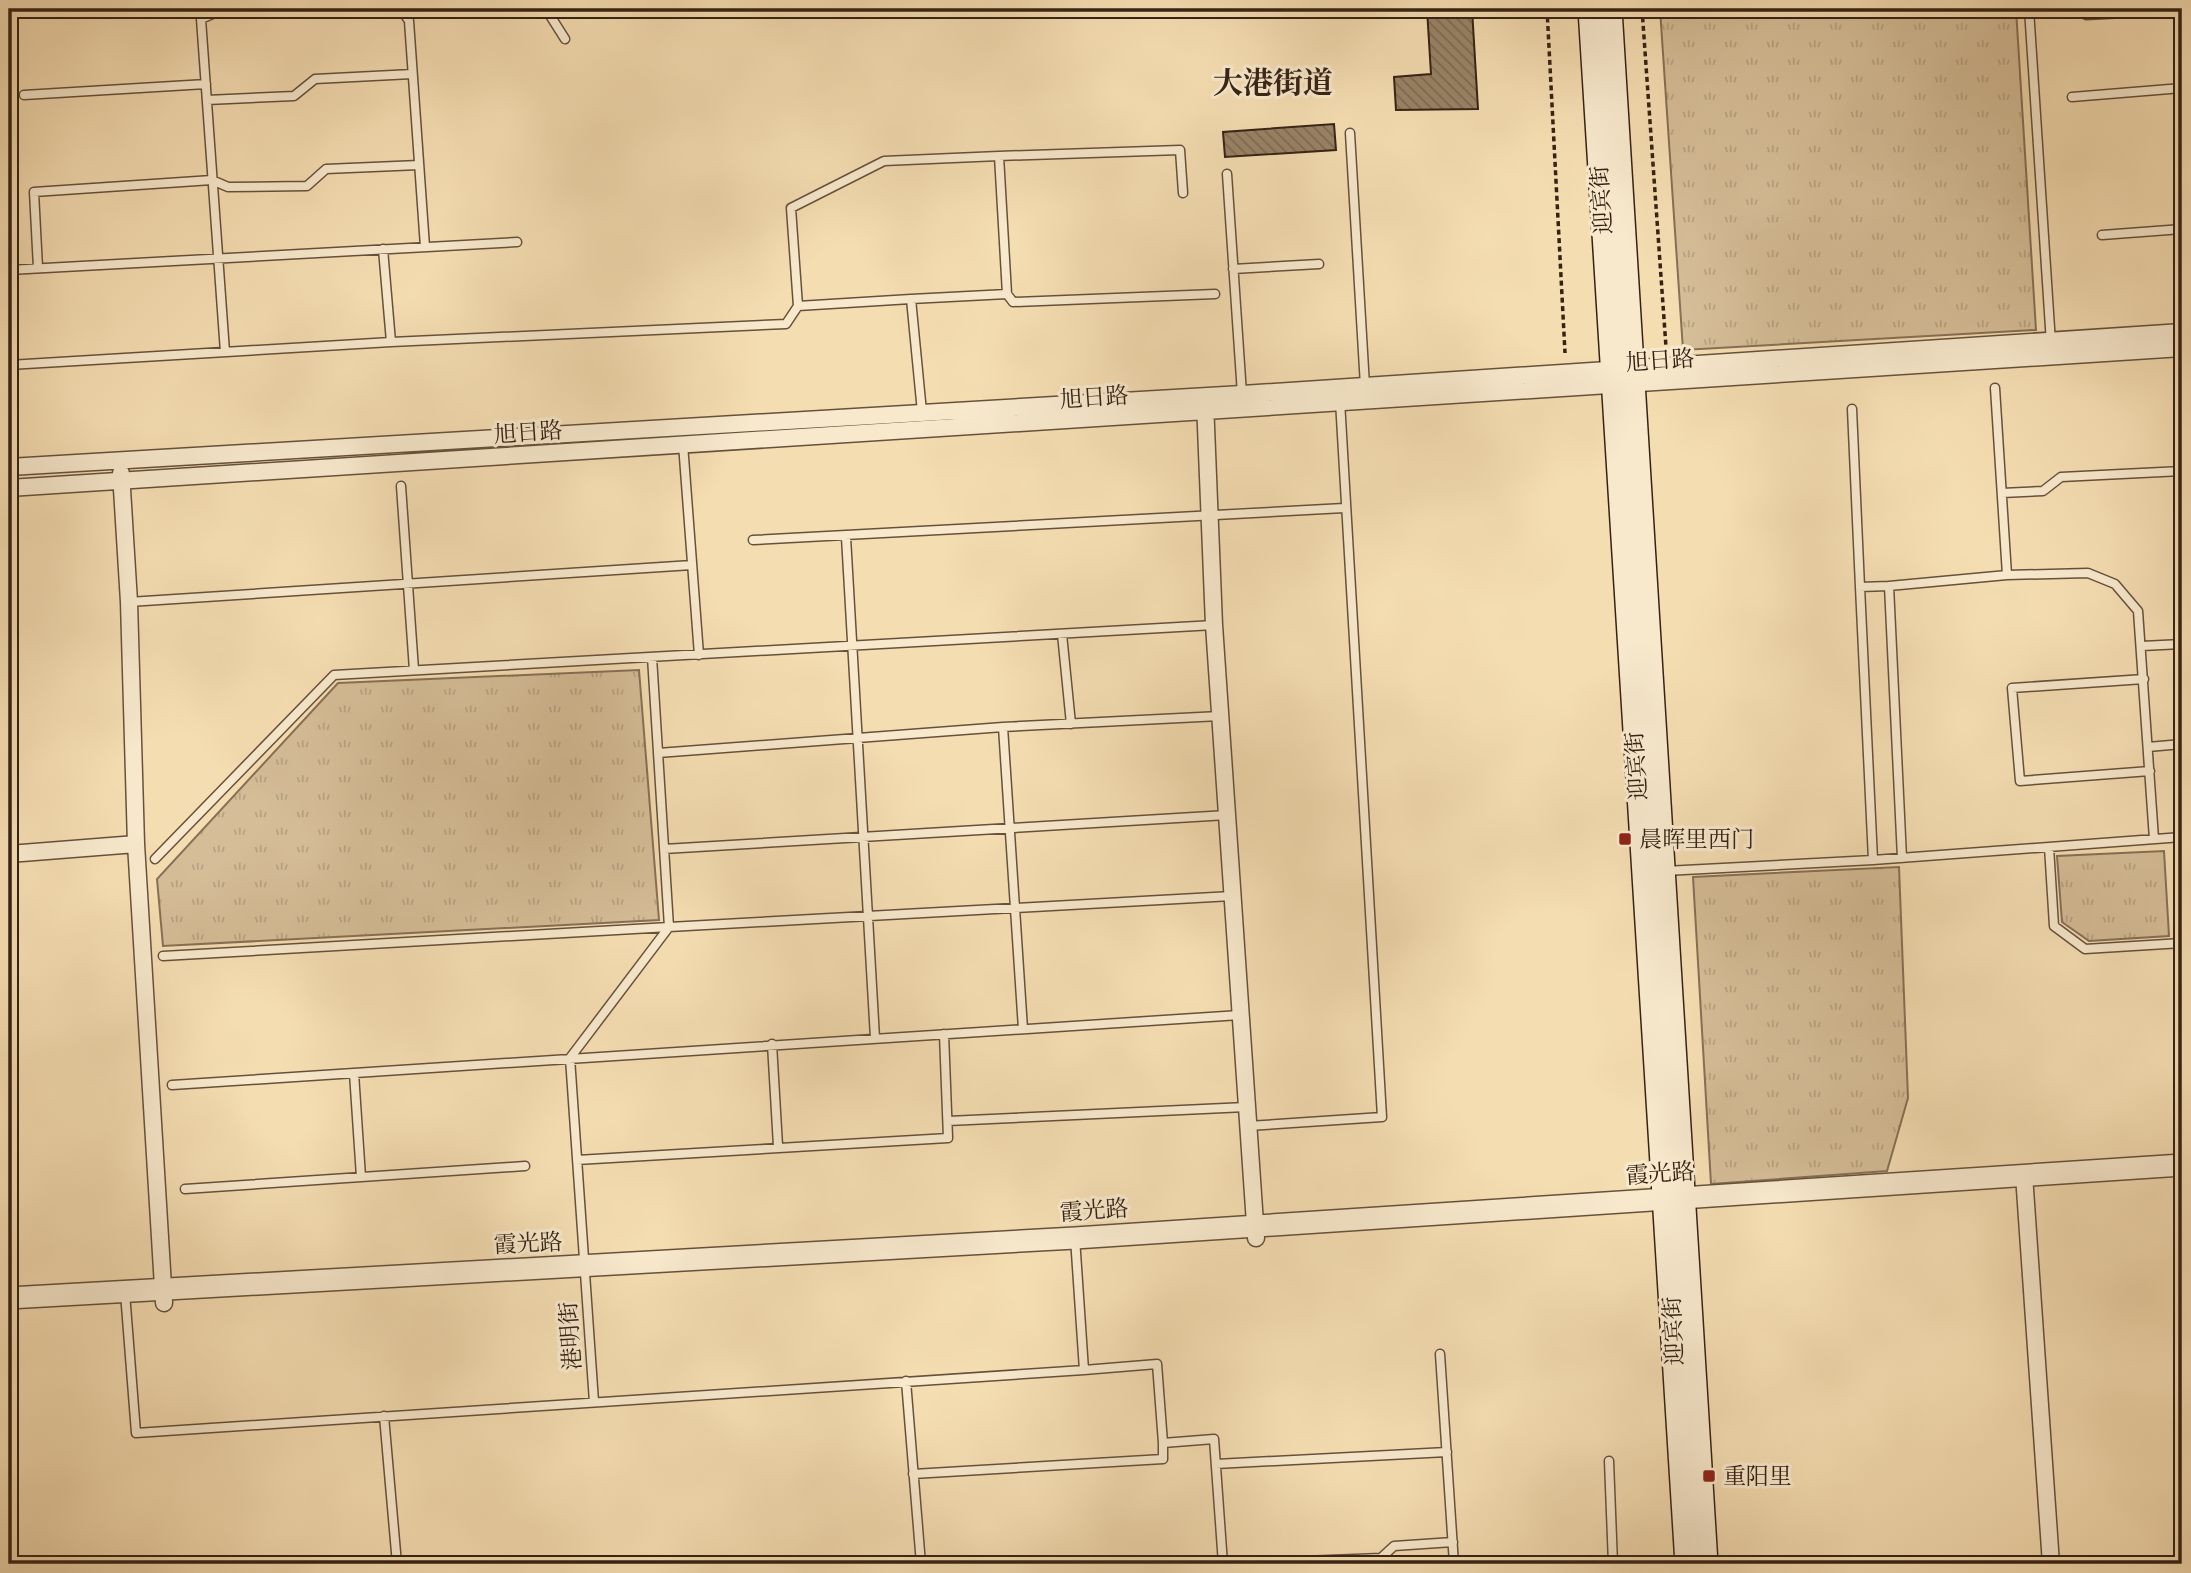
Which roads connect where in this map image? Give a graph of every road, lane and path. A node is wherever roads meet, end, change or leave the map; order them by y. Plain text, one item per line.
1 (223, 9) edge
2 (401, 9) edge
3 (546, 9) edge
4 (1546, 9) edge
5 (1590, 9) edge
6 (1610, 9) edge
7 (1642, 9) edge
8 (2029, 9) edge
9 (2182, 10) edge
10 (2086, 15) dead end
11 (565, 39) dead end
12 (412, 74) junction
13 (206, 84) junction
14 (2182, 88) edge
15 (24, 95) dead end
16 (2072, 97) dead end
17 (207, 100) junction
18 (1350, 133) dead end
19 (999, 156) junction
20 (419, 165) junction
21 (1227, 174) dead end
22 (212, 180) junction
23 (1183, 193) dead end
24 (2182, 229) edge
25 (2102, 235) dead end
26 (517, 242) dead end
27 (425, 247) junction
28 (383, 249) junction
29 (217, 258) junction
30 (1319, 264) dead end
31 (38, 268) junction
32 (1233, 269) junction
33 (9, 270) edge
34 (1007, 294) junction
35 (1215, 294) dead end
36 (911, 299) junction
37 (797, 306) junction
38 (2182, 332) edge
39 (391, 342) junction
40 (1667, 347) dead end
41 (2182, 348) edge
42 (2052, 349) junction
43 (225, 352) junction
44 (1565, 354) dead end
45 (9, 365) edge
46 (1621, 377) junction
47 (1366, 385) junction
48 (1995, 387) dead end
49 (1340, 396) junction
50 (1242, 402) junction
51 (1366, 403) junction
52 (1205, 405) junction
53 (1852, 409) dead end
54 (922, 412) junction
55 (681, 427) junction
56 (683, 445) junction
57 (121, 460) junction
58 (9, 467) edge
59 (2182, 471) edge
60 (122, 481) junction
61 (401, 486) dead end
62 (9, 488) edge
63 (2002, 493) junction
64 (1344, 509) junction
65 (1210, 517) junction
66 (846, 537) junction
67 (753, 540) dead end
68 (692, 565) junction
69 (2007, 575) junction
70 (409, 584) junction
71 (1889, 586) junction
72 (1860, 587) junction
73 (129, 602) junction
74 (1214, 625) junction
75 (1062, 634) junction
76 (2182, 644) edge
77 (852, 646) junction
78 (2143, 646) junction
79 (699, 655) junction
80 (652, 657) junction
81 (414, 670) junction
82 (2144, 678) junction
83 (1220, 716) junction
84 (1071, 724) junction
85 (1003, 727) junction
86 (857, 739) junction
87 (2182, 744) edge
88 (2148, 747) junction
89 (658, 753) junction
90 (2150, 771) junction
91 (1227, 816) junction
92 (1009, 828) junction
93 (862, 837) junction
94 (2182, 837) edge
95 (2154, 839) junction
96 (136, 844) junction
97 (2049, 847) junction
98 (664, 849) junction
99 (9, 854) edge
100 (1902, 858) junction
101 (155, 859) dead end
102 (1873, 860) junction
103 (1662, 871) junction
104 (1232, 896) junction
105 (1014, 908) junction
106 (866, 916) junction
107 (669, 927) junction
108 (2182, 943) edge
109 (163, 956) dead end
110 (1240, 1015) junction
111 (1023, 1029) junction
112 (944, 1034) junction
113 (875, 1038) junction
114 (772, 1044) junction
115 (570, 1058) junction
116 (354, 1073) junction
117 (172, 1085) dead end
118 (1246, 1107) junction
119 (947, 1121) junction
120 (1248, 1126) junction
121 (778, 1146) junction
122 (577, 1160) junction
123 (525, 1166) dead end
124 (2182, 1166) edge
125 (361, 1177) junction
126 (2182, 1180) edge
127 (2025, 1183) junction
128 (185, 1189) dead end
129 (1673, 1205) junction
130 (1256, 1232) junction
131 (1075, 1243) junction
132 (585, 1272) junction
133 (164, 1295) junction
134 (9, 1298) edge
135 (125, 1298) junction
136 (9, 1312) edge
137 (1440, 1354) dead end
138 (1084, 1370) junction
139 (906, 1381) junction
140 (594, 1402) junction
141 (384, 1416) junction
142 (1163, 1443) junction
143 (1447, 1452) junction
144 (1609, 1461) dead end
145 (1216, 1464) junction
146 (914, 1475) junction
147 (1453, 1542) junction
148 (397, 1564) edge
149 (921, 1564) edge
150 (1225, 1564) edge
151 (1454, 1564) edge
152 (1613, 1564) edge
153 (1687, 1564) edge
154 (1706, 1564) edge
155 (2051, 1564) edge

1 - 13 lane
2 - 12 lane
3 - 11 lane
4 - 44 path
5 - 46 main road, 迎宾街
6 - 46 main road, 迎宾街
7 - 40 path
8 - 42 lane
9 - 10 lane
12 - 17 lane
12 - 20 lane
13 - 15 lane
13 - 17 lane
14 - 16 lane
17 - 22 lane
18 - 47 lane
19 - 23 lane
19 - 34 lane
19 - 37 lane
20 - 22 lane
20 - 27 lane
21 - 32 lane
22 - 29 lane
22 - 31 lane
24 - 25 lane
26 - 27 lane
27 - 28 lane
28 - 29 lane
28 - 39 lane
29 - 31 lane
29 - 43 lane
30 - 32 lane
31 - 33 lane
32 - 50 lane
34 - 35 lane
34 - 36 lane
36 - 37 lane
36 - 54 lane
37 - 39 lane
38 - 42 street, 旭日路
39 - 43 lane
41 - 42 street, 旭日路
42 - 46 street, 旭日路
43 - 45 lane
46 - 47 street, 旭日路
46 - 51 street, 旭日路
46 - 103 main road, 迎宾街
46 - 129 main road, 迎宾街
47 - 49 street, 旭日路
47 - 51 lane
48 - 63 lane
49 - 50 street, 旭日路
49 - 51 street, 旭日路
49 - 64 lane
50 - 52 street, 旭日路
52 - 54 street, 旭日路
52 - 56 street, 旭日路
52 - 65 street
53 - 72 lane
54 - 55 street, 旭日路
55 - 56 lane
55 - 57 street, 旭日路
56 - 60 street, 旭日路
56 - 68 lane
57 - 58 street, 旭日路
57 - 60 street
59 - 63 lane
60 - 62 street, 旭日路
60 - 73 street
61 - 70 lane
63 - 69 lane
64 - 65 lane
64 - 120 lane
65 - 66 lane
65 - 74 street
66 - 67 lane
66 - 77 lane
68 - 70 lane
68 - 79 lane
69 - 71 lane
69 - 78 lane
70 - 73 lane
70 - 81 lane
71 - 72 lane
71 - 100 lane
72 - 102 lane
73 - 96 street
74 - 75 lane
74 - 83 street
75 - 77 lane
75 - 84 lane
76 - 78 lane
77 - 79 lane
77 - 86 lane
78 - 82 lane
79 - 80 lane
80 - 81 lane
80 - 89 lane
81 - 101 lane
82 - 88 lane
82 - 90 lane
83 - 84 lane
83 - 91 street
84 - 85 lane
85 - 86 lane
85 - 92 lane
86 - 89 lane
86 - 93 lane
87 - 88 lane
88 - 90 lane
89 - 98 lane
90 - 95 lane
91 - 92 lane
91 - 104 street
92 - 93 lane
92 - 105 lane
93 - 98 lane
93 - 106 lane
94 - 95 lane
95 - 97 lane
96 - 99 street
96 - 133 street
97 - 100 lane
97 - 108 lane
98 - 107 lane
100 - 102 lane
102 - 103 lane
103 - 129 main road, 迎宾街
104 - 105 lane
104 - 110 street
105 - 106 lane
105 - 111 lane
106 - 107 lane
106 - 113 lane
107 - 109 lane
107 - 115 lane
110 - 111 lane
110 - 118 street
111 - 112 lane
112 - 113 lane
112 - 119 lane
113 - 114 lane
114 - 115 lane
114 - 121 lane
115 - 116 lane
115 - 122 lane, 港明街
116 - 117 lane
116 - 125 lane
118 - 119 lane
118 - 120 street
119 - 121 lane
120 - 130 street
121 - 122 lane
122 - 132 lane, 港明街
123 - 125 lane
124 - 127 street, 霞光路
125 - 128 lane
126 - 127 street, 霞光路
127 - 129 street, 霞光路
127 - 155 street
129 - 130 street, 霞光路
129 - 153 main road, 迎宾街
129 - 154 main road, 迎宾街
130 - 131 street, 霞光路
131 - 132 street, 霞光路
131 - 138 lane
132 - 133 street, 霞光路
132 - 140 lane, 港明街
133 - 135 street, 霞光路
134 - 135 street, 霞光路
135 - 136 street, 霞光路
135 - 141 lane
137 - 143 lane
138 - 139 lane
138 - 142 lane
139 - 140 lane
139 - 146 lane
140 - 141 lane
141 - 148 lane
142 - 145 lane
142 - 146 lane
143 - 145 lane
143 - 147 lane
144 - 152 lane
145 - 150 lane
146 - 149 lane
147 - 150 lane
147 - 151 lane

